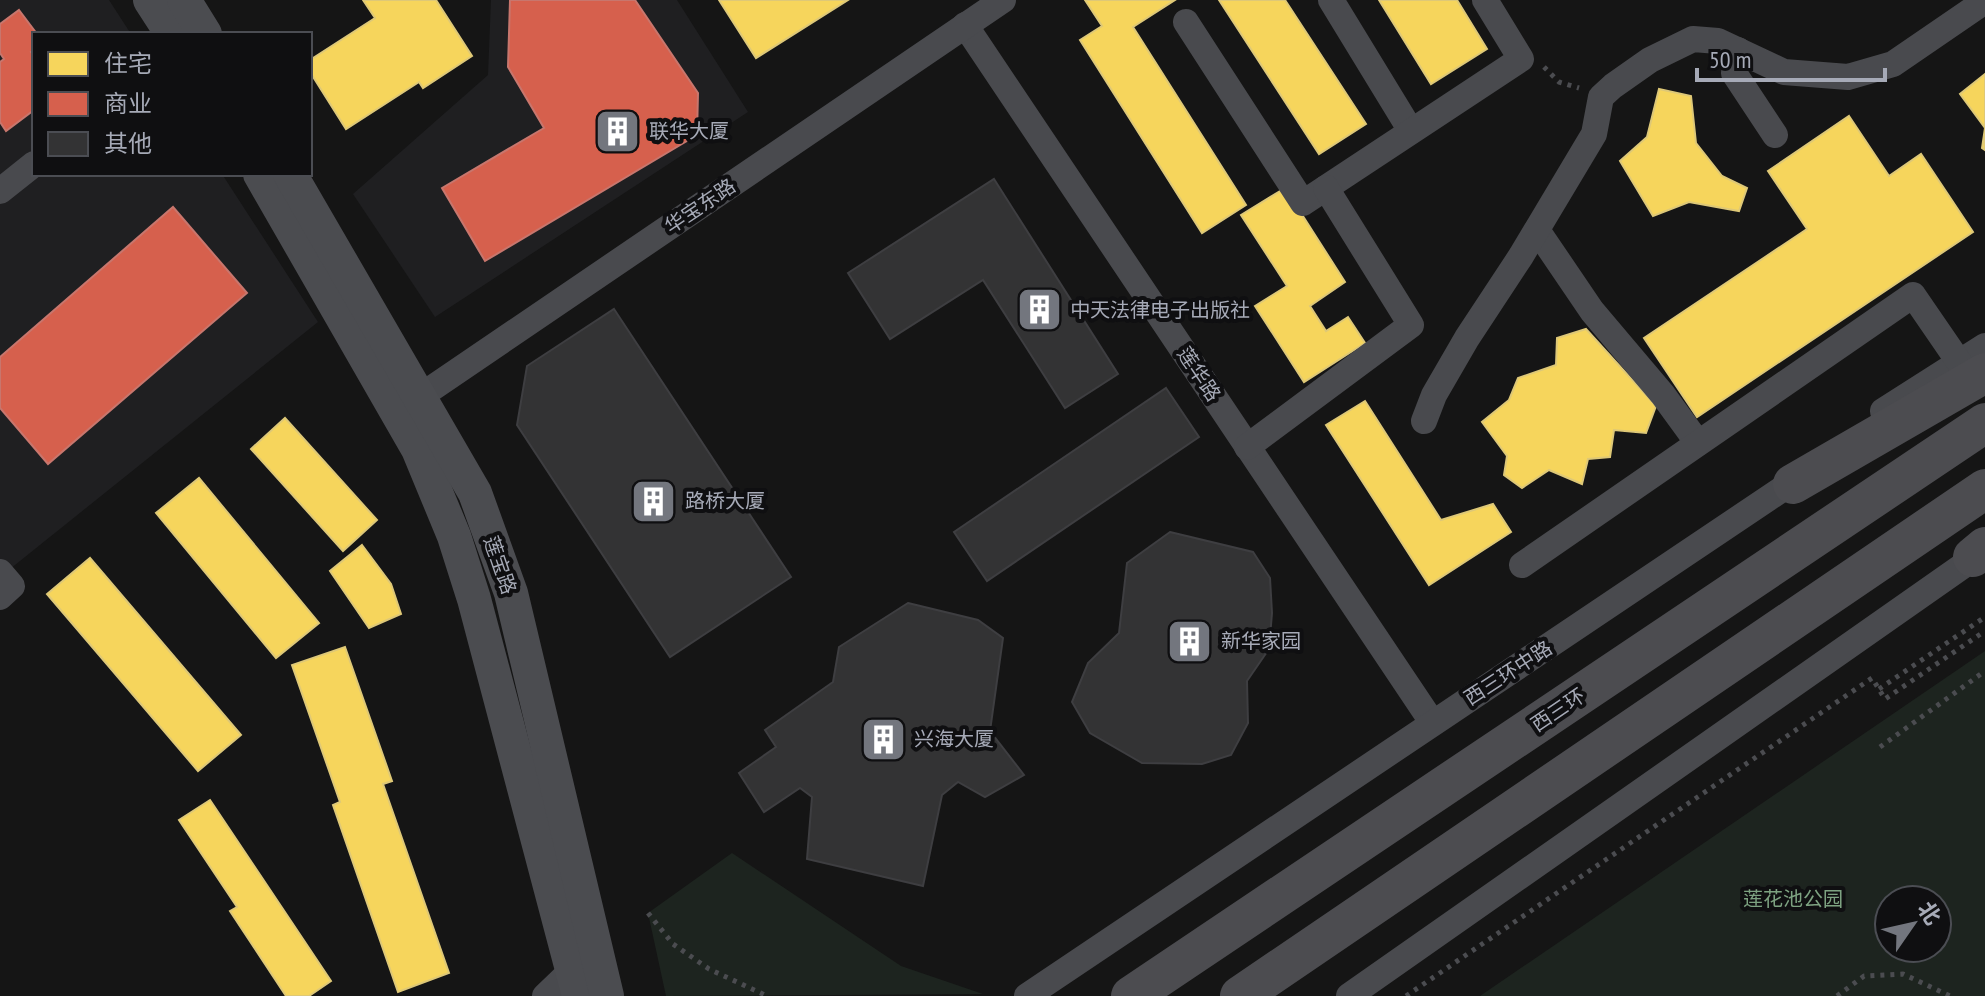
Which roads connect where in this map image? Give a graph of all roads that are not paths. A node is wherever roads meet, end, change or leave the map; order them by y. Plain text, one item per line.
1 (150, 0) edge
2 (184, 0) edge
3 (1003, 0) edge
4 (1331, 0) edge
5 (1485, 0) edge
6 (1985, 1) edge
7 (1186, 22) dead end
8 (965, 25) junction
9 (171, 32) edge
10 (204, 32) edge
11 (1738, 50) junction
12 (1411, 131) junction
13 (1775, 135) dead end
14 (32, 166) edge
15 (261, 176) edge
16 (291, 176) edge
17 (1326, 188) junction
18 (0, 191) edge
19 (1537, 230) junction
20 (1985, 346) edge
21 (1972, 368) edge
22 (408, 405) junction
23 (1424, 421) dead end
24 (1985, 423) edge
25 (1698, 443) junction
26 (1247, 447) junction
27 (1793, 484) joint
28 (1985, 489) edge
29 (1981, 551) edge
30 (1522, 565) dead end
31 (0, 572) edge
32 (0, 597) edge
33 (1432, 722) junction
34 (576, 983) edge
35 (545, 996) edge
36 (607, 996) edge
37 (1027, 996) edge
38 (1131, 996) edge
39 (1240, 996) edge
40 (1349, 996) edge

1 - 9 main road
2 - 10 main road
3 - 8 street, 华宝东路
4 - 12 street
5 - 12 street
6 - 11 street
7 - 17 street
8 - 22 street, 华宝东路
8 - 26 street, 莲华路
11 - 13 street
11 - 19 street
12 - 17 street
14 - 18 street
15 - 22 main road, 莲宝路
16 - 22 main road, 莲宝路
17 - 26 street
19 - 23 street
19 - 25 street
20 - 21 street
21 - 25 street
21 - 27 highway
22 - 34 main road, 莲宝路
22 - 36 main road, 莲宝路
24 - 38 highway, 西三环
25 - 30 street
26 - 33 street, 莲华路
27 - 33 street, 西三环中路
28 - 39 highway
29 - 40 street
31 - 32 street
33 - 37 street, 西三环中路
34 - 35 street

